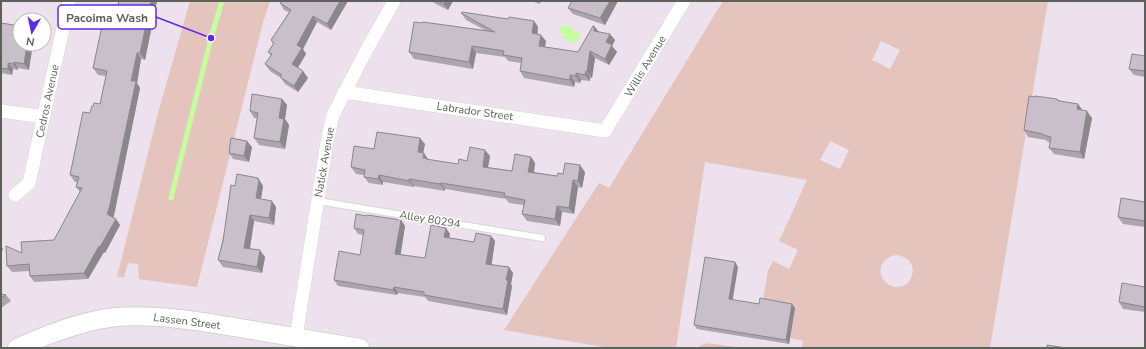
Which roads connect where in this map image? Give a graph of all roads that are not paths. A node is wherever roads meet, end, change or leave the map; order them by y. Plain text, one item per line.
1 (69, 1) edge
2 (394, 1) edge
3 (684, 1) edge
4 (344, 92) junction
5 (1, 111) edge
6 (44, 117) junction
7 (605, 131) joint
8 (15, 195) dead end
9 (318, 201) junction
10 (542, 238) dead end
11 (296, 337) junction
12 (17, 348) edge
13 (360, 348) edge

1 - 6 street, Cedros Avenue
2 - 4 street, Natick Avenue
3 - 7 street, Willis Avenue
4 - 7 street, Labrador Street
4 - 9 street, Natick Avenue
5 - 6 street
6 - 8 street, Cedros Avenue
9 - 10 lane, Alley 80294
9 - 11 street, Natick Avenue
11 - 12 main road, Lassen Street
11 - 13 main road, Lassen Street

